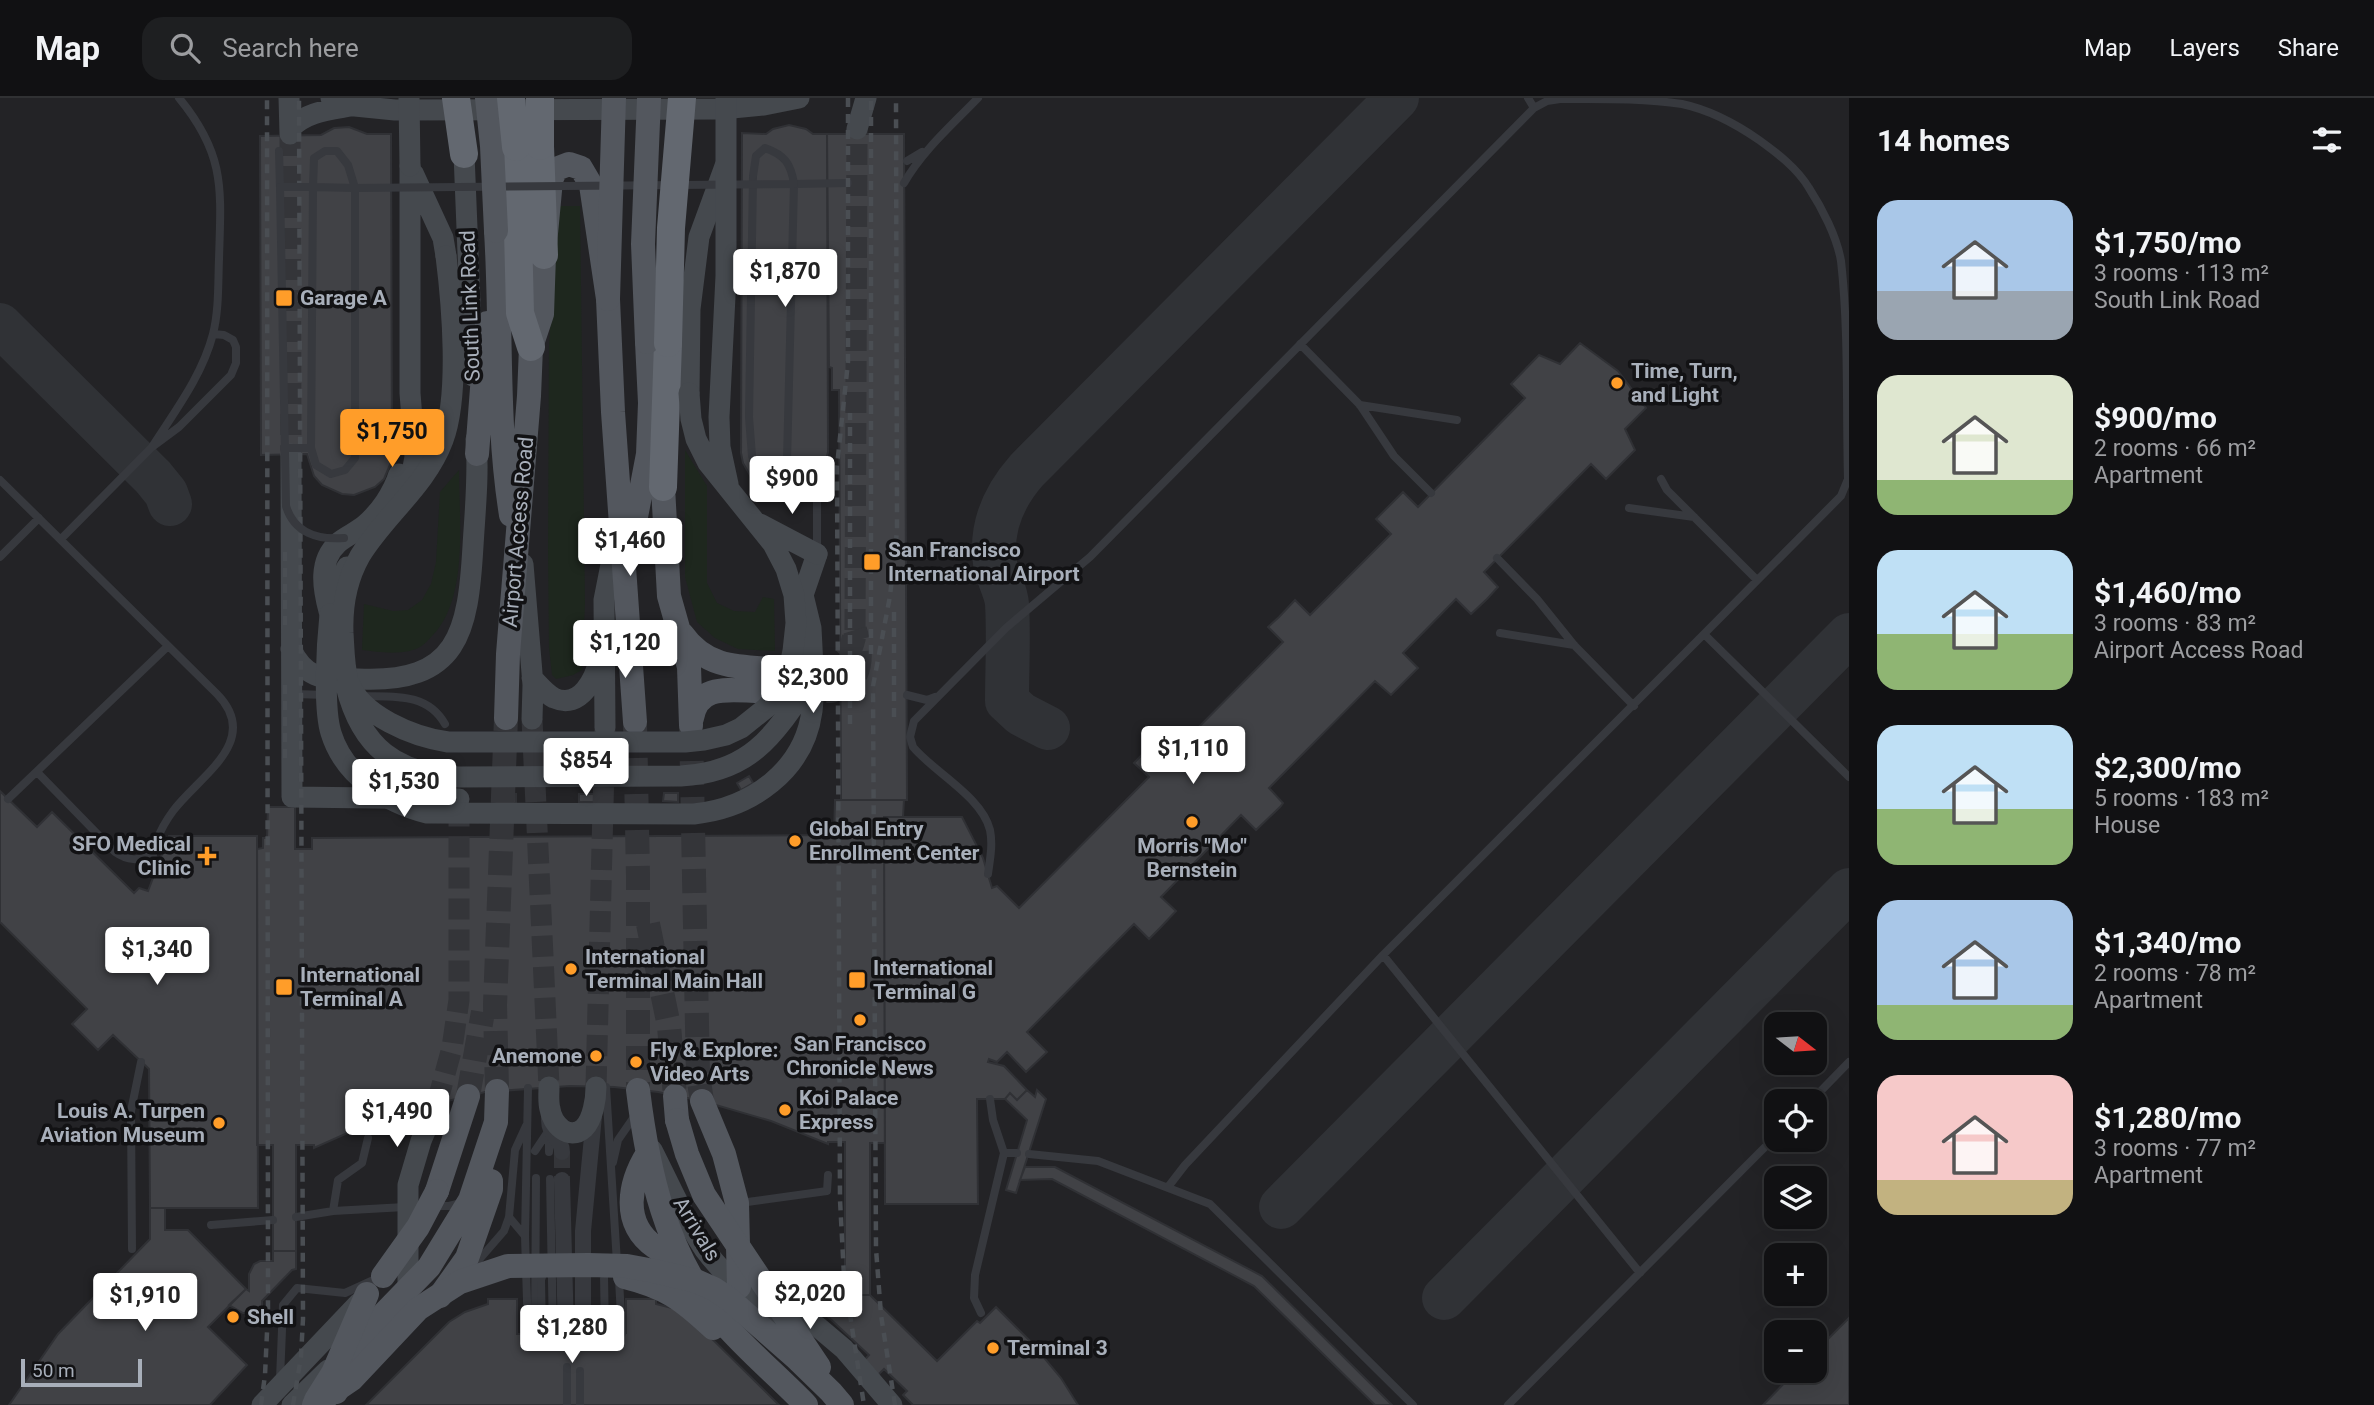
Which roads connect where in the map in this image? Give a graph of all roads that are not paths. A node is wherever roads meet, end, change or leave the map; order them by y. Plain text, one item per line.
1 (178, 98) edge
2 (289, 98) edge
3 (331, 98) edge
4 (409, 98) edge
5 (456, 98) edge
6 (461, 98) edge
7 (487, 98) edge
8 (511, 98) edge
9 (526, 98) edge
10 (540, 98) edge
11 (614, 98) edge
12 (649, 98) edge
13 (682, 98) edge
14 (726, 98) edge
15 (799, 98) edge
16 (850, 98) edge
17 (866, 98) edge
18 (978, 98) edge
19 (1528, 98) edge
20 (355, 106) junction
21 (1534, 108) junction
22 (286, 138) junction
23 (528, 146) junction
24 (928, 149) junction
25 (464, 154) junction
26 (907, 161) dead end
27 (726, 163) junction
28 (410, 166) junction
29 (848, 183) dead end
30 (904, 183) dead end
31 (794, 184) junction
32 (754, 186) junction
33 (280, 187) junction
34 (313, 187) junction
35 (355, 188) junction
36 (544, 255) junction
37 (608, 299) junction
38 (487, 315) junction
39 (213, 334) junction
40 (657, 343) junction
41 (1300, 344) junction
42 (531, 347) junction
43 (650, 403) junction
44 (1360, 405) junction
45 (1848, 407) edge
46 (1457, 420) dead end
47 (152, 447) junction
48 (293, 451) junction
49 (477, 454) joint
50 (1661, 479) dead end
51 (0, 480) edge
52 (817, 481) dead end
53 (663, 487) junction
54 (1431, 493) dead end
55 (1629, 508) dead end
56 (747, 516) junction
57 (1694, 517) junction
58 (38, 518) junction
59 (520, 520) junction
60 (620, 520) junction
61 (61, 540) junction
62 (353, 540) junction
63 (517, 550) junction
64 (817, 554) junction
65 (0, 557) edge
66 (1497, 558) dead end
67 (1757, 580) junction
68 (624, 581) junction
69 (803, 595) junction
70 (674, 617) junction
71 (604, 633) junction
72 (1500, 633) dead end
73 (1704, 634) junction
74 (1574, 645) junction
75 (168, 646) junction
76 (291, 649) junction
77 (775, 669) tunnel mouth
78 (813, 677) junction
79 (321, 678) junction
80 (532, 678) junction
81 (761, 691) tunnel mouth
82 (291, 694) junction
83 (907, 695) dead end
84 (938, 696) junction
85 (1634, 706) junction
86 (506, 718) tunnel mouth
87 (532, 719) tunnel mouth
88 (635, 722) tunnel mouth
89 (445, 724) dead end
90 (604, 727) tunnel mouth
91 (37, 772) junction
92 (1849, 777) edge
93 (8, 799) dead end
94 (460, 799) dead end
95 (152, 855) junction
96 (151, 872) dead end
97 (988, 874) dead end
98 (1383, 955) junction
99 (141, 1062) dead end
100 (1849, 1062) edge
101 (538, 1087) joint
102 (1823, 1089) edge
103 (497, 1091) tunnel mouth
104 (599, 1091) junction
105 (675, 1096) tunnel mouth
106 (990, 1099) dead end
107 (639, 1100) joint
108 (702, 1101) tunnel mouth
109 (437, 1103) tunnel mouth
110 (464, 1107) tunnel mouth
111 (549, 1120) junction
112 (527, 1124) junction
113 (368, 1138) dead end
114 (646, 1144) junction
115 (490, 1145) junction
116 (1764, 1148) edge
117 (535, 1151) dead end
118 (555, 1152) tunnel mouth
119 (1004, 1153) junction
120 (1017, 1153) dead end
121 (1029, 1154) dead end
122 (611, 1168) junction
123 (828, 1175) dead end
124 (536, 1178) dead end
125 (556, 1179) tunnel mouth
126 (1168, 1187) junction
127 (470, 1200) junction
128 (737, 1203) junction
129 (408, 1207) junction
130 (332, 1210) junction
131 (296, 1217) dead end
132 (509, 1217) junction
133 (273, 1220) dead end
134 (211, 1225) dead end
135 (526, 1236) junction
136 (132, 1249) dead end
137 (553, 1265) junction
138 (588, 1265) junction
139 (1640, 1273) junction
140 (516, 1276) dead end
141 (625, 1277) dead end
142 (375, 1285) junction
143 (739, 1287) junction
144 (408, 1288) junction
145 (770, 1294) junction
146 (431, 1310) junction
147 (981, 1313) dead end
148 (367, 1331) junction
149 (535, 1333) junction
150 (559, 1333) dead end
151 (583, 1333) dead end
152 (606, 1333) dead end
153 (622, 1333) dead end
154 (567, 1367) dead end
155 (580, 1371) dead end
156 (286, 1396) edge
157 (803, 1402) edge
158 (262, 1405) edge
159 (313, 1405) edge
160 (329, 1405) edge
161 (337, 1405) edge
162 (567, 1405) edge
163 (580, 1405) edge
164 (845, 1405) edge
165 (892, 1405) edge
166 (1413, 1405) edge
167 (1508, 1405) edge

1 - 39 lane
2 - 22 street
3 - 20 street
4 - 28 street, bridge
5 - 25 highway, bridge
6 - 25 highway, bridge
7 - 38 main road, bridge
8 - 23 highway, bridge
9 - 23 highway
10 - 23 highway, bridge
11 - 37 main road, bridge
12 - 40 main road, bridge
13 - 40 highway, bridge
14 - 27 street, bridge
15 - 20 street
16 - 17 street
18 - 24 lane
19 - 21 lane
20 - 22 street
21 - 41 lane
21 - 45 lane
22 - 33 lane
23 - 36 highway
23 - 42 highway
24 - 26 lane
24 - 30 lane
25 - 38 street, South Link Road
27 - 28 street, bridge
27 - 56 street, bridge
28 - 62 street, bridge
29 - 31 lane
31 - 32 lane, bridge
31 - 32 lane, bridge
31 - 32 lane
32 - 35 lane, bridge
33 - 34 lane, bridge
33 - 48 lane, bridge
34 - 35 lane, bridge
34 - 35 lane, bridge
34 - 48 lane, bridge
35 - 48 lane, bridge
36 - 37 main road, Airport Access Road
36 - 42 main road, Airport Access Road
37 - 60 main road
38 - 49 main road
38 - 63 main road
39 - 47 lane
39 - 47 lane
40 - 43 main road
40 - 53 highway
41 - 44 lane
41 - 84 lane
42 - 59 main road, Airport Access Road
43 - 53 main road
43 - 68 main road
44 - 46 lane
44 - 54 lane
45 - 67 lane
47 - 61 lane
48 - 62 lane, bridge
48 - 76 street
49 - 79 street
50 - 57 lane
51 - 58 lane
52 - 64 lane
53 - 70 main road
55 - 57 lane
56 - 64 street, bridge
56 - 69 street, bridge
57 - 67 lane
58 - 61 lane
58 - 65 lane
59 - 63 main road, Airport Access Road
59 - 80 street
60 - 68 main road
60 - 71 street
61 - 75 lane
62 - 78 street, bridge
62 - 78 street, bridge
63 - 86 main road, Airport Access Road
64 - 69 street
66 - 74 lane
67 - 73 lane
68 - 88 main road
69 - 78 street
70 - 77 main road
70 - 81 main road
71 - 80 street
71 - 90 street
72 - 74 lane
73 - 85 lane
73 - 92 lane
74 - 85 lane
75 - 91 lane
75 - 95 lane
76 - 79 street
76 - 82 street
79 - 82 street
80 - 87 street
82 - 89 lane
82 - 94 street
83 - 84 lane
84 - 97 lane
85 - 98 lane
91 - 93 lane
91 - 95 lane
95 - 96 lane
98 - 126 lane
98 - 139 lane
99 - 136 lane
100 - 102 lane
101 - 111 street
101 - 112 lane
103 - 115 main road
104 - 111 street
104 - 122 lane
104 - 151 street
105 - 145 main road, bridge
106 - 119 lane
107 - 114 main road, Arrivals
107 - 122 lane
108 - 128 main road
109 - 129 street
110 - 142 main road, bridge
111 - 117 lane
111 - 118 street
112 - 132 lane
112 - 135 lane
113 - 130 lane
114 - 143 street, Arrivals
114 - 157 main road, Arrivals
115 - 127 main road
115 - 146 main road
116 - 139 lane
119 - 120 lane
119 - 147 lane
121 - 126 lane
122 - 153 lane
123 - 128 lane
124 - 149 lane
125 - 150 street
126 - 166 lane
127 - 129 lane
127 - 144 main road
128 - 143 main road
129 - 130 lane
129 - 144 street
130 - 131 lane
132 - 135 lane
132 - 146 lane
133 - 134 lane
135 - 149 lane
137 - 138 main road, bridge
137 - 149 lane, bridge
137 - 159 main road, bridge
138 - 152 lane, bridge
138 - 164 main road, bridge
139 - 167 lane
140 - 146 main road
141 - 157 main road
142 - 156 street
142 - 156 lane
142 - 159 main road, bridge
143 - 164 street, Arrivals
144 - 148 main road
145 - 164 main road, bridge
145 - 165 street
146 - 161 main road
148 - 156 street
148 - 160 main road
154 - 162 lane
155 - 163 lane
156 - 158 street

